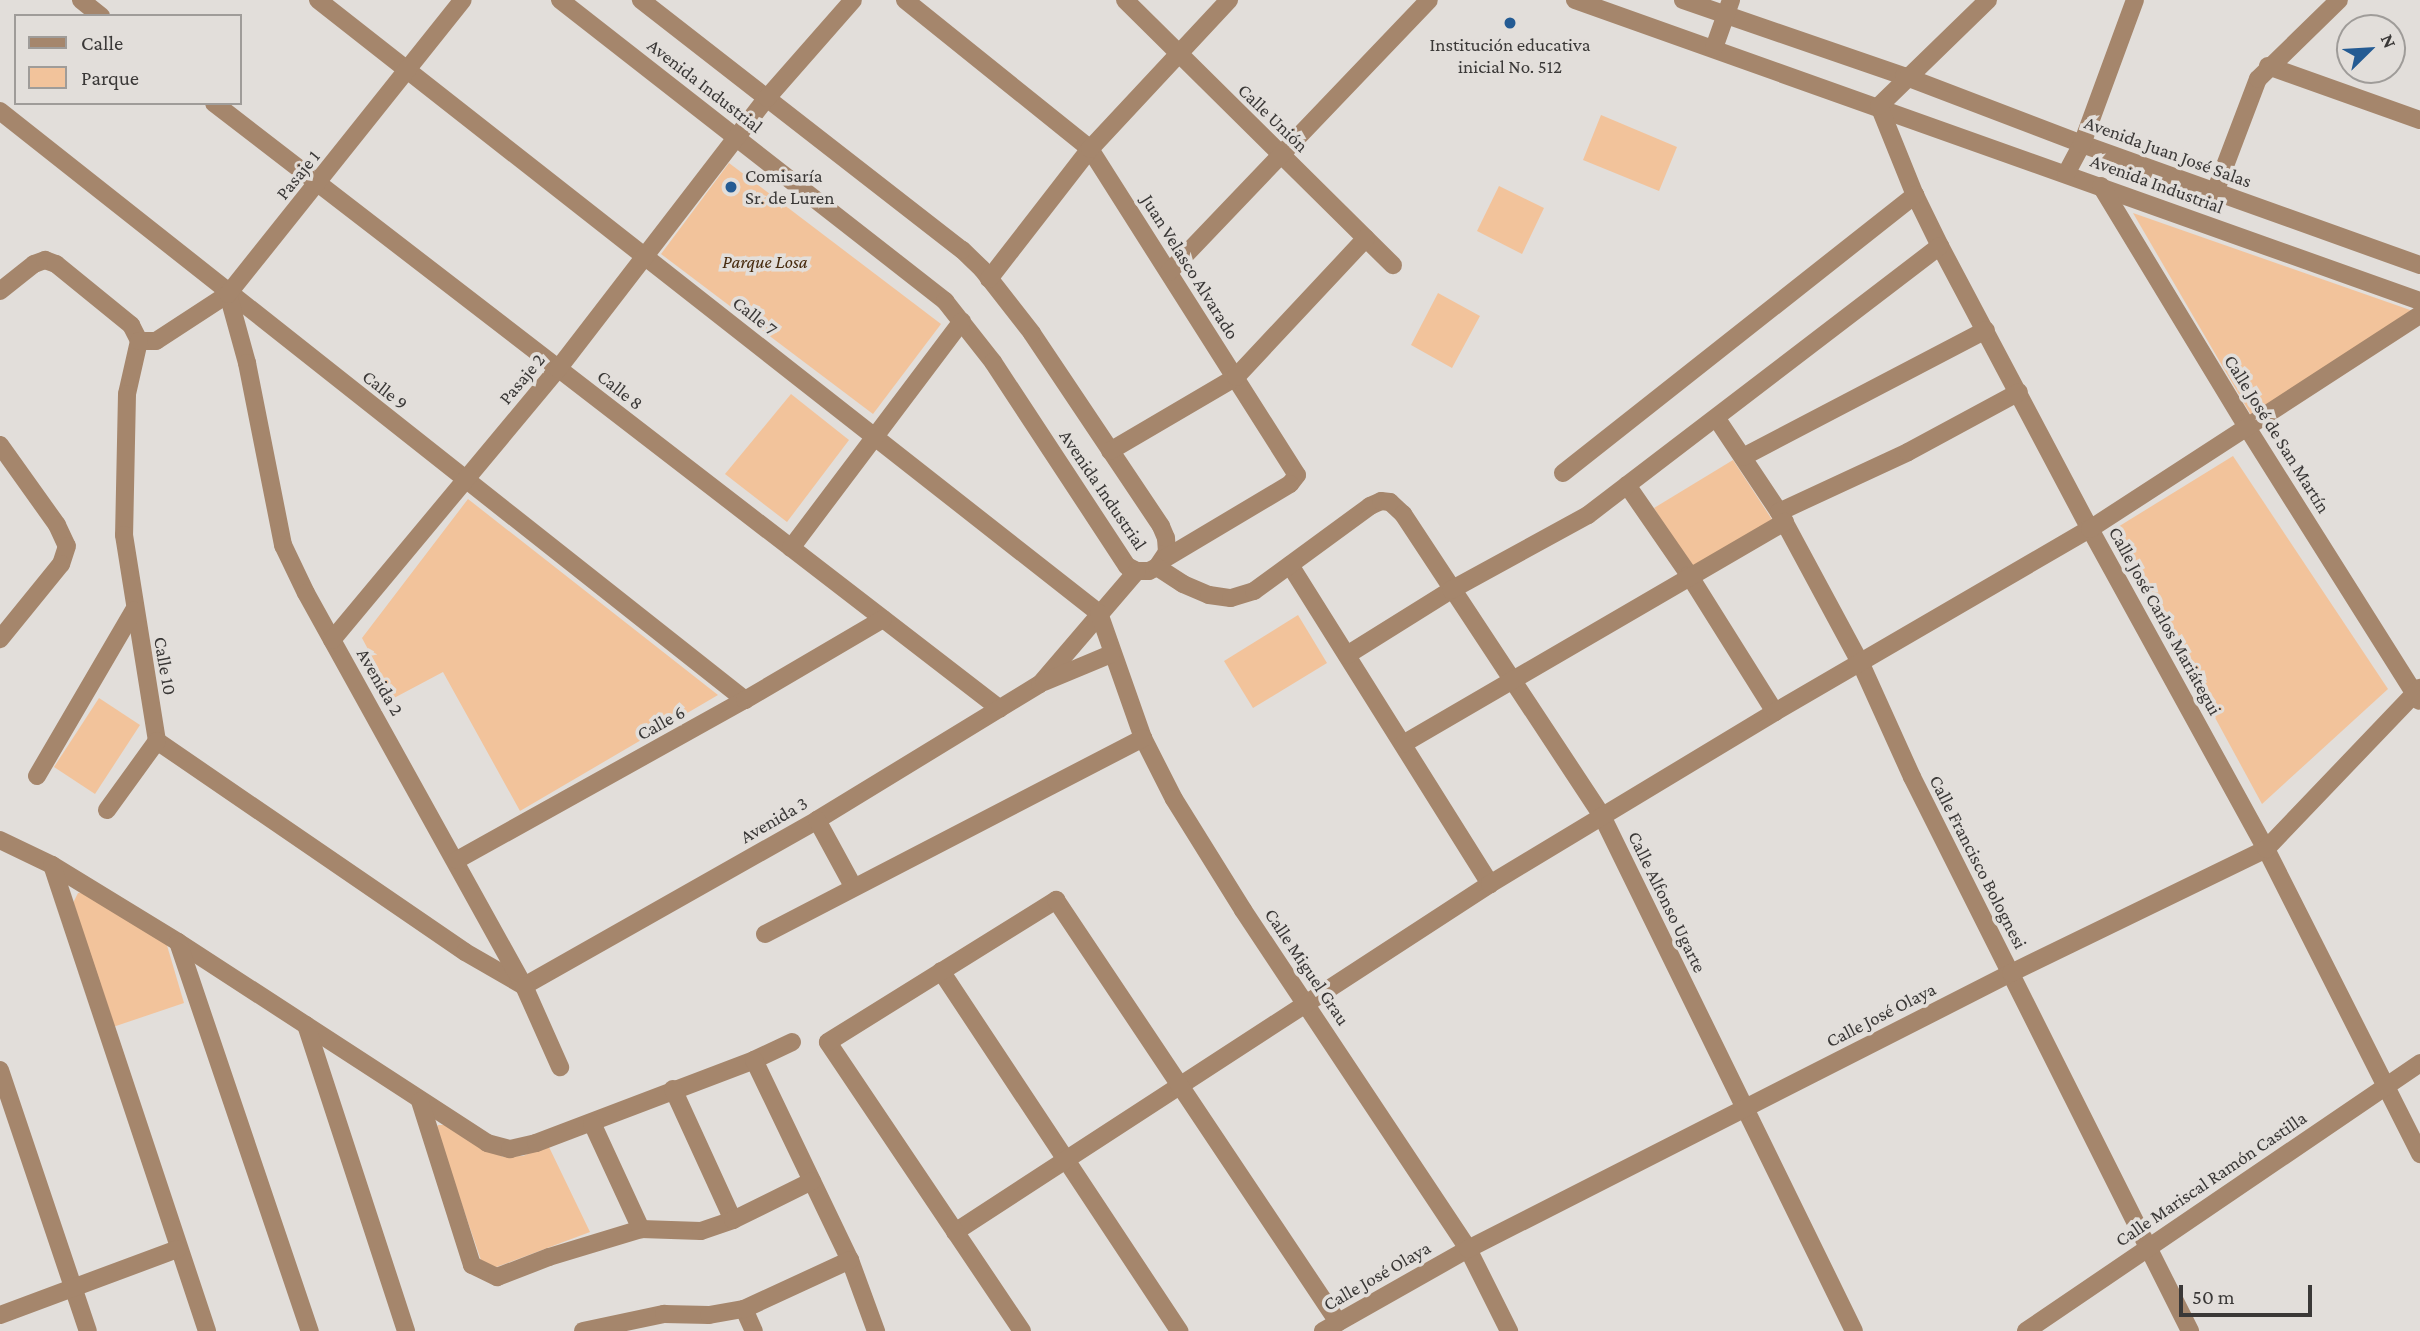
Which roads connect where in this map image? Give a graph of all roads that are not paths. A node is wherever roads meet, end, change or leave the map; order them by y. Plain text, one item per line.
1 (81, 0) edge
2 (318, 0) edge
3 (463, 0) edge
4 (560, 0) edge
5 (641, 0) edge
6 (852, 0) edge
7 (905, 0) edge
8 (1125, 0) edge
9 (1229, 0) edge
10 (1429, 0) edge
11 (1576, 0) edge
12 (1683, 0) edge
13 (1988, 0) edge
14 (2135, 0) edge
15 (2339, 0) edge
16 (1729, 7) edge
17 (1622, 8) edge
18 (98, 14) edge
19 (1714, 48) junction
20 (1178, 54) junction
21 (2268, 66) junction
22 (407, 70) junction
23 (1905, 76) junction
24 (767, 99) junction
25 (218, 105) edge
26 (1879, 106) junction
27 (0, 111) edge
28 (2420, 120) edge
29 (737, 139) junction
30 (2082, 144) junction
31 (1090, 149) junction
32 (1282, 155) junction
33 (2066, 174) junction
34 (319, 184) junction
35 (2101, 186) junction
36 (2215, 192) junction
37 (1914, 195) junction
38 (1366, 238) junction
39 (1940, 246) junction
40 (643, 255) junction
41 (1393, 265) dead end
42 (2420, 265) edge
43 (1169, 272) junction
44 (989, 279) junction
45 (0, 291) edge
46 (228, 294) junction
47 (2420, 301) edge
48 (2420, 315) edge
49 (962, 321) junction
50 (1986, 330) junction
51 (139, 341) junction
52 (558, 369) junction
53 (1236, 377) junction
54 (2019, 392) junction
55 (1717, 419) junction
56 (2248, 429) junction
57 (874, 436) junction
58 (0, 445) edge
59 (1110, 451) junction
60 (1743, 457) junction
61 (6, 469) edge
62 (1563, 473) dead end
63 (465, 480) junction
64 (1627, 485) junction
65 (1782, 517) junction
66 (2090, 529) junction
67 (791, 548) junction
68 (1161, 563) junction
69 (1290, 565) junction
70 (1137, 571) junction
71 (1689, 575) junction
72 (1451, 590) junction
73 (134, 610) junction
74 (1099, 612) junction
75 (883, 619) junction
76 (0, 639) edge
77 (332, 640) junction
78 (1111, 654) junction
79 (1347, 655) junction
80 (1861, 664) junction
81 (1513, 678) junction
82 (1040, 684) junction
83 (2418, 695) edge
84 (745, 700) junction
85 (1000, 709) junction
86 (1775, 712) junction
87 (1143, 738) junction
88 (157, 741) junction
89 (1403, 744) junction
90 (37, 776) dead end
91 (107, 810) dead end
92 (1602, 816) junction
93 (817, 820) junction
94 (0, 840) edge
95 (2266, 849) junction
96 (457, 860) junction
97 (51, 865) junction
98 (1490, 884) junction
99 (853, 886) junction
100 (765, 934) dead end
101 (178, 942) junction
102 (941, 971) junction
103 (2011, 972) junction
104 (524, 986) junction
105 (1305, 1001) junction
106 (306, 1025) junction
107 (792, 1042) dead end
108 (754, 1060) junction
109 (2420, 1063) edge
110 (561, 1067) dead end
111 (0, 1070) edge
112 (1178, 1084) junction
113 (2384, 1088) junction
114 (673, 1089) junction
115 (420, 1101) junction
116 (1745, 1108) junction
117 (593, 1123) junction
118 (2420, 1154) edge
119 (1066, 1159) junction
120 (812, 1181) junction
121 (733, 1220) junction
122 (641, 1229) junction
123 (955, 1231) junction
124 (2147, 1246) junction
125 (177, 1249) junction
126 (1468, 1249) junction
127 (850, 1260) junction
128 (73, 1287) junction
129 (744, 1309) junction
130 (0, 1315) edge
131 (1330, 1326) edge
132 (88, 1331) edge
133 (207, 1331) edge
134 (310, 1331) edge
135 (406, 1331) edge
136 (583, 1331) edge
137 (754, 1331) edge
138 (876, 1331) edge
139 (1022, 1331) edge
140 (1179, 1331) edge
141 (1509, 1331) edge
142 (1854, 1331) edge
143 (2026, 1331) edge
144 (2190, 1331) edge

1 - 18 street
2 - 22 street, Calle 7
3 - 22 street, Pasaje 1
4 - 29 street, Avenida Industrial
5 - 24 street, Avenida Industrial
6 - 24 street, Pasaje 2
7 - 31 street, Juan Velasco Alvarado
8 - 20 street, Calle Unión
9 - 20 street
10 - 32 street
11 - 17 street
12 - 16 street, Avenida Juan José Salas
13 - 23 street
14 - 30 street
15 - 21 street
16 - 19 street
16 - 23 street, Avenida Juan José Salas
17 - 19 street
19 - 26 street
20 - 31 street
20 - 32 street, Calle Unión
21 - 28 street
21 - 36 street
22 - 34 street, Pasaje 1
22 - 40 street, Calle 7
23 - 26 street
23 - 30 street, Avenida Juan José Salas
24 - 29 street, Pasaje 2
24 - 44 street, Avenida Industrial
25 - 34 street, Calle 8
26 - 33 street, Avenida Industrial
26 - 37 street, Calle José Carlos Mariátegui
27 - 46 street, Calle 9
29 - 40 street, Pasaje 2
29 - 49 street, Avenida Industrial
30 - 33 street
30 - 36 street, Avenida Juan José Salas
31 - 43 street, Juan Velasco Alvarado
31 - 44 street
32 - 38 street, Calle Unión
32 - 43 street
33 - 35 street, Avenida Industrial
34 - 46 street, Pasaje 1
34 - 52 street, Calle 8
35 - 47 street, Avenida Industrial
35 - 56 street, Calle José de San Martín
36 - 42 street, Avenida Juan José Salas
37 - 39 street, Calle José Carlos Mariátegui
37 - 62 street
38 - 41 street, Calle Unión
38 - 53 street
39 - 50 street, Calle José Carlos Mariátegui
39 - 55 street
40 - 52 street, Pasaje 2
40 - 57 street, Calle 7
43 - 53 street, Juan Velasco Alvarado
44 - 59 street, Avenida Industrial
45 - 51 street
46 - 51 street, Pasaje 1
46 - 63 street, Calle 9
46 - 77 street, Avenida 2
48 - 56 street
49 - 57 street
49 - 70 street, Avenida Industrial
50 - 54 street, Calle José Carlos Mariátegui
50 - 60 street
51 - 73 street, Calle 10
52 - 63 street, Pasaje 2
52 - 67 street, Calle 8
53 - 59 street
53 - 68 street, Juan Velasco Alvarado
54 - 65 street
54 - 66 street, Calle José Carlos Mariátegui
55 - 60 street, Calle Francisco Bolognesi
55 - 64 street
56 - 66 street
56 - 83 street, Calle José de San Martín
57 - 67 street
57 - 74 street, Calle 7
58 - 61 street
59 - 68 street, Avenida Industrial
60 - 65 street, Calle Francisco Bolognesi
61 - 76 street
63 - 77 street, Pasaje 2
63 - 84 street, Calle 9
64 - 71 street
64 - 72 street
65 - 71 street
65 - 80 street, Calle Francisco Bolognesi
66 - 80 street
66 - 95 street, Calle José Carlos Mariátegui
67 - 75 street, Calle 8
68 - 69 street
68 - 70 street, Avenida Industrial
69 - 72 street, Calle Alfonso Ugarte
69 - 79 street
70 - 74 street, Avenida 3
71 - 81 street
71 - 86 street
72 - 79 street
72 - 81 street, Calle Alfonso Ugarte
73 - 88 street, Calle 10
73 - 90 street
74 - 78 street, Calle Miguel Grau
74 - 82 street, Avenida 3
75 - 84 street, Calle 6
75 - 85 street, Calle 8
77 - 96 street, Avenida 2
78 - 82 street, Avenida 3
78 - 87 street, Calle Miguel Grau
79 - 89 street
80 - 86 street
80 - 103 street, Calle Francisco Bolognesi
81 - 89 street
81 - 92 street, Calle Alfonso Ugarte
82 - 85 street, Avenida 3
83 - 95 street, Calle José Olaya
84 - 96 street, Calle 6
85 - 93 street, Avenida 3
86 - 92 street
87 - 99 street
87 - 105 street, Calle Miguel Grau
88 - 91 street
88 - 104 street
89 - 98 street
92 - 98 street
92 - 116 street, Calle Alfonso Ugarte
93 - 99 street
93 - 104 street, Avenida 3
94 - 97 street
95 - 103 street, Calle José Olaya
95 - 113 street, Calle José Carlos Mariátegui
96 - 104 street, Avenida 2
97 - 101 street
97 - 125 street
98 - 105 street
99 - 100 street
101 - 106 street
101 - 134 street
102 - 112 street
102 - 119 street
102 - 123 street
103 - 116 street, Calle José Olaya
103 - 124 street, Calle Francisco Bolognesi
104 - 110 street, Avenida 2
105 - 112 street
105 - 126 street, Calle Miguel Grau
106 - 115 street
106 - 135 street
107 - 108 street
108 - 114 street
108 - 120 street
109 - 113 street, Calle Mariscal Ramón Castilla
111 - 128 street
112 - 119 street
112 - 131 street
113 - 118 street, Calle José Carlos Mariátegui
113 - 124 street, Calle Mariscal Ramón Castilla
114 - 117 street
114 - 121 street
115 - 117 street
115 - 122 street
116 - 126 street, Calle José Olaya
116 - 142 street, Calle Alfonso Ugarte
117 - 122 street
119 - 123 street
119 - 140 street
120 - 121 street
120 - 127 street
121 - 122 street
123 - 139 street
124 - 143 street, Calle Mariscal Ramón Castilla
124 - 144 street, Calle Francisco Bolognesi
125 - 128 street
125 - 133 street
126 - 131 street, Calle José Olaya
126 - 141 street, Calle Miguel Grau
127 - 129 street
127 - 138 street
128 - 130 street
128 - 132 street
129 - 136 street
129 - 137 street

